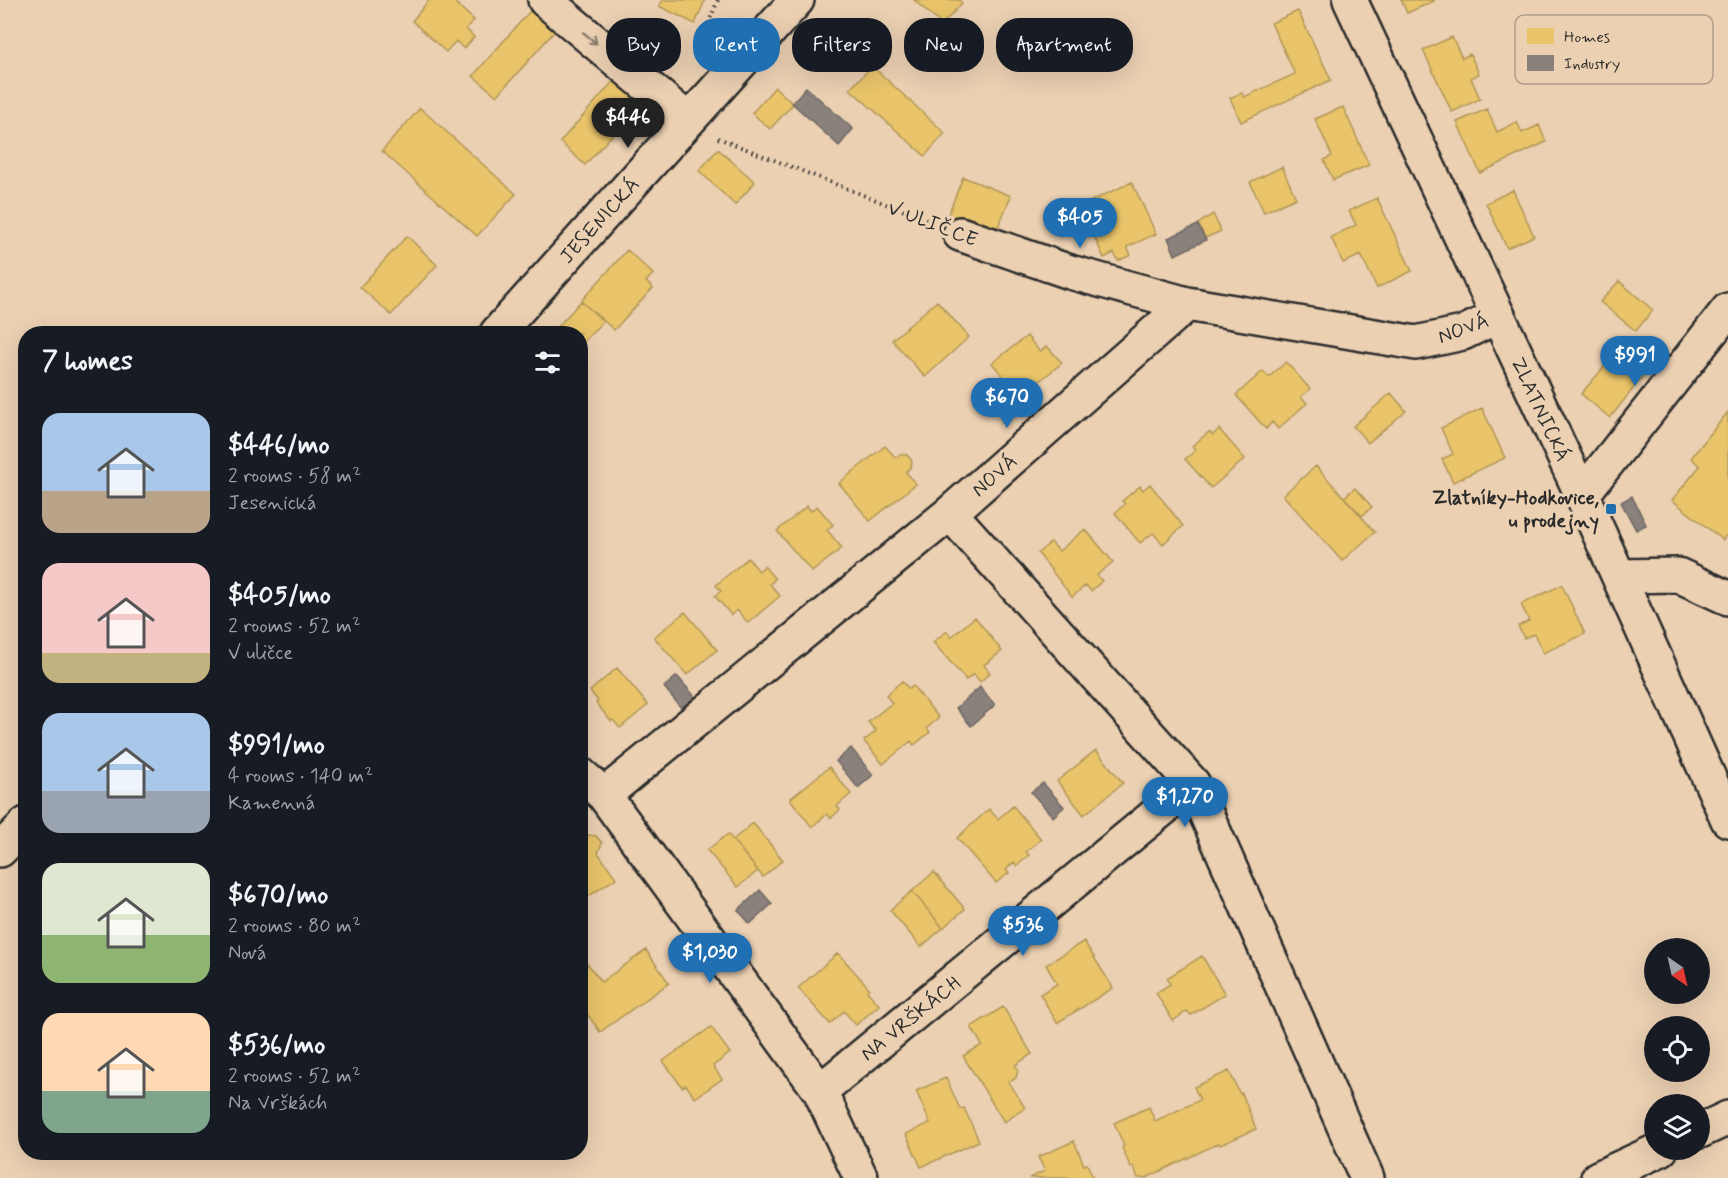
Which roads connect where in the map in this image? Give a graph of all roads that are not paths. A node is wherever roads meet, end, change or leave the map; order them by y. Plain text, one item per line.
1 (545, 0) edge
2 (797, 0) edge
3 (1350, 0) edge
4 (688, 120) junction
5 (960, 234) road end
6 (1187, 304) junction
7 (1728, 309) edge
8 (1498, 316) junction
9 (503, 326) edge
10 (1582, 495) junction
11 (950, 513) junction
12 (1619, 576) junction
13 (1728, 598) edge
14 (588, 781) edge
15 (1193, 784) junction
16 (604, 795) junction
17 (1728, 820) edge
18 (18, 832) edge
19 (0, 850) edge
20 (820, 1091) junction
21 (1728, 1118) edge
22 (1710, 1126) edge
23 (1644, 1157) edge
24 (861, 1178) edge
25 (1367, 1178) edge
26 (1598, 1178) edge

1 -> 4 street
2 - 4 street, JESENICKÁ
3 - 8 street, ZLATNICKÁ
4 - 9 street, JESENICKÁ
5 - 6 street, V ULIČCE
6 - 8 street, NOVÁ
6 - 11 street, NOVÁ
7 - 10 street
8 - 10 street, ZLATNICKÁ
10 - 12 street, ZLATNICKÁ
11 - 15 street
11 - 16 street, NOVÁ
12 - 13 street
12 - 17 street, ZLATNICKÁ
14 - 16 street
15 - 20 street, NA VRŠKÁCH
15 - 25 street
16 - 20 street
18 - 19 street
20 - 24 street
21 - 22 street
23 - 26 street

